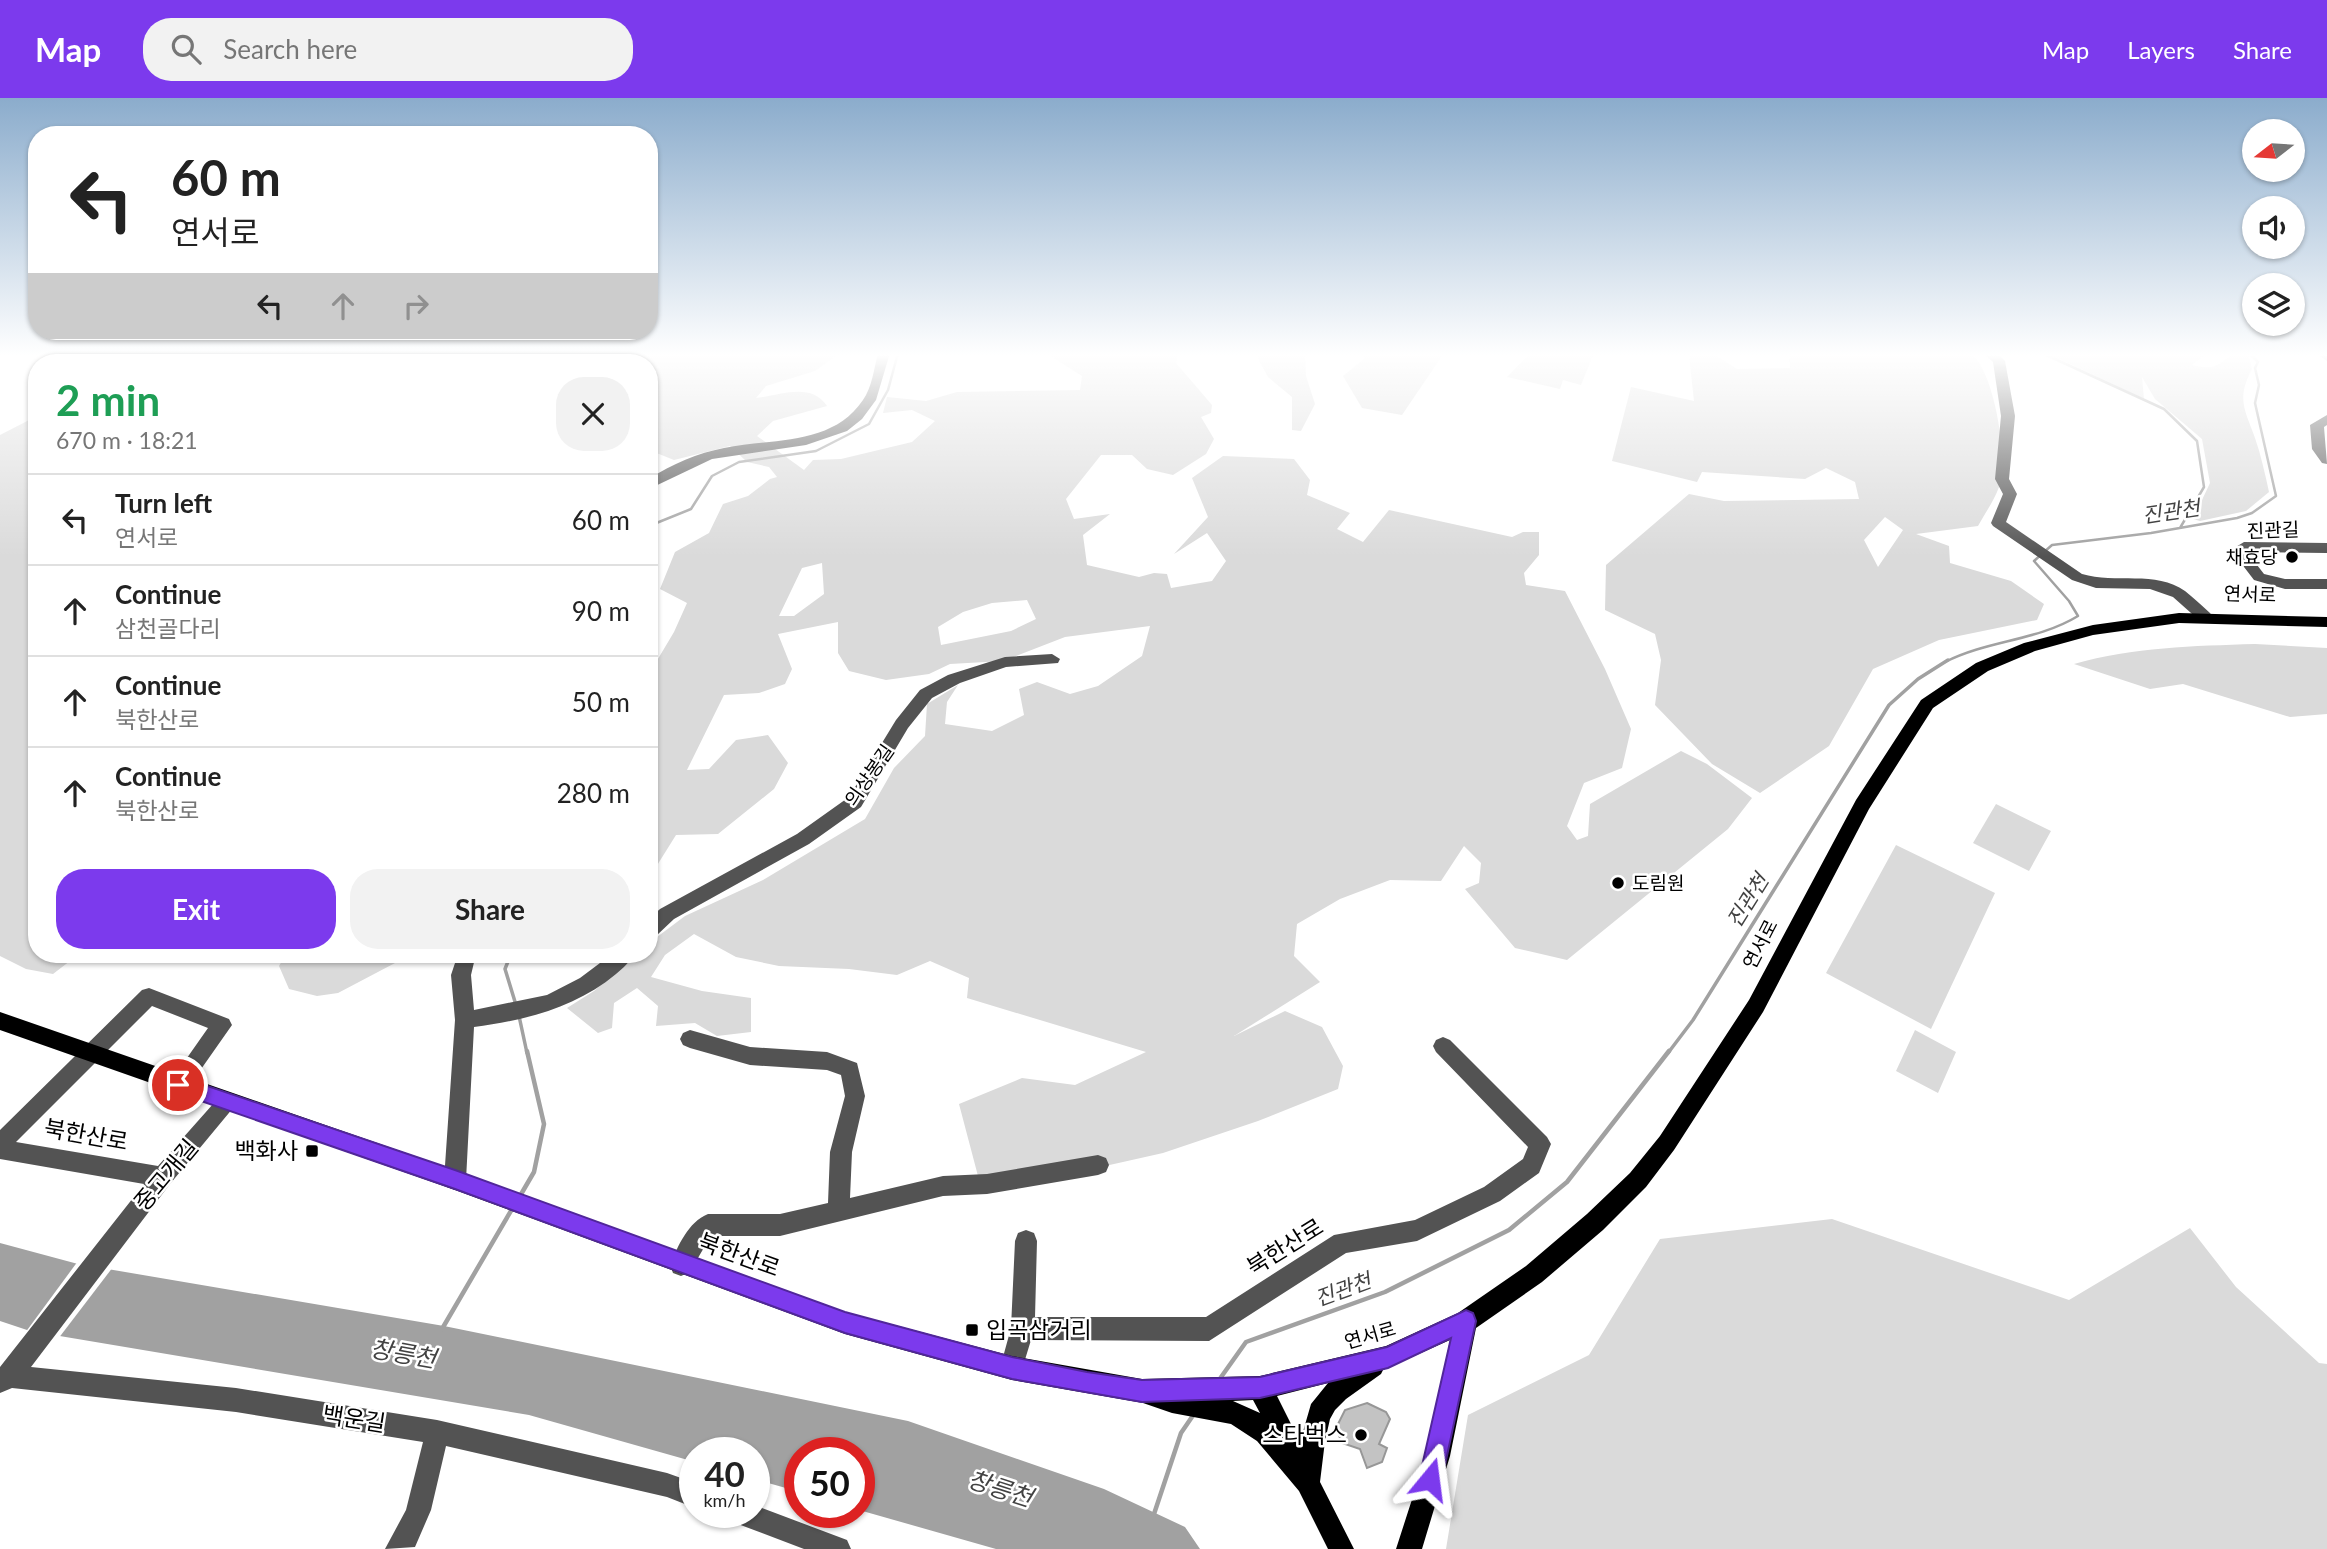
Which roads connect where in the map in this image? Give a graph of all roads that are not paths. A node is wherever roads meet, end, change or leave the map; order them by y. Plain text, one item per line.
1 (851, 421) edge
2 (2008, 421) edge
3 (2322, 421) edge
4 (2327, 460) edge
5 (658, 478) edge
6 (2327, 548) edge
7 (2327, 584) edge
8 (2205, 617) junction
9 (2327, 622) edge
10 (1052, 659) dead end
11 (658, 922) edge
12 (464, 963) edge
13 (615, 963) edge
14 (465, 1020) junction
15 (0, 1021) edge
16 (690, 1039) dead end
17 (1443, 1046) dead end
18 (89, 1054) junction
19 (178, 1085) junction
20 (228, 1102) junction
21 (0, 1146) edge
22 (1098, 1165) dead end
23 (162, 1177) junction
24 (455, 1180) junction
25 (839, 1209) junction
26 (1026, 1241) dead end
27 (681, 1265) junction
28 (1466, 1321) junction
29 (1023, 1328) junction
30 (1388, 1357) junction
31 (1012, 1368) junction
32 (4, 1380) edge
33 (1260, 1388) junction
34 (1142, 1391) junction
35 (437, 1432) junction
36 (1308, 1483) junction
37 (679, 1490) edge
38 (770, 1524) edge
39 (398, 1549) edge
40 (838, 1549) edge
41 (1341, 1549) edge
42 (1409, 1549) edge

1 - 5 street
2 - 8 street
3 - 4 street
6 - 7 street, 진관길
8 - 9 main road, 연서로
8 - 28 main road, 연서로
10 - 11 street, 의상봉길
12 - 14 street
13 - 14 street
14 - 24 street
15 - 18 main road
16 - 25 street
17 - 29 street, 북한산로
18 - 19 main road
18 - 19 street, 북한산로
18 - 21 street, 북한산로
19 - 20 main road
20 - 23 street, 중고개길
20 - 24 main road
21 - 23 street, 북한산로
22 - 25 street
23 - 32 street, 중고개길
24 - 27 main road, 북한산로
25 - 27 street
26 - 29 street
27 - 31 main road, 북한산로
28 - 30 main road, 연서로
28 - 42 main road
29 - 31 street
30 - 33 main road, 연서로
30 - 36 main road
31 - 34 main road, 북한산로
32 - 35 street, 백운길
33 - 34 main road, 연서로
33 - 36 main road
34 - 36 main road
35 - 37 street, 백운길
35 - 39 street
36 - 41 main road
38 - 40 street

